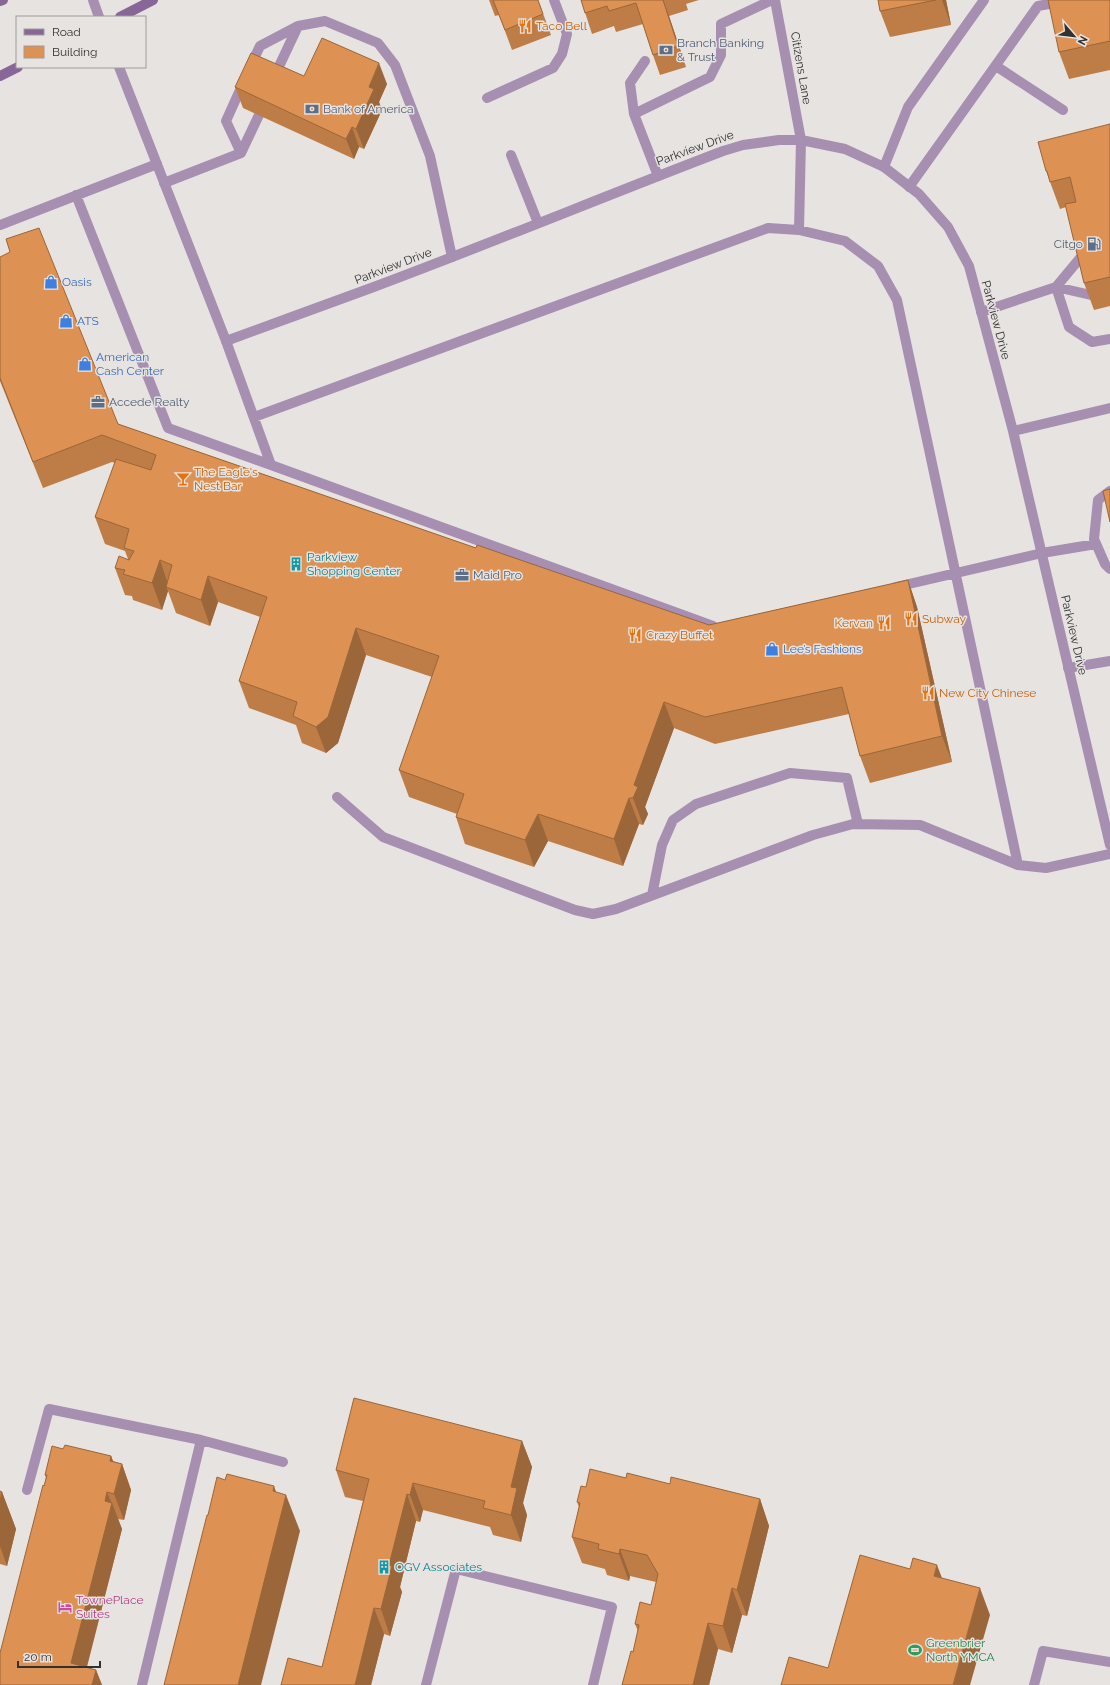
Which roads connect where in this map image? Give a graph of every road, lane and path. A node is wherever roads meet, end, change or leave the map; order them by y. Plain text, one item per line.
1 (93, 0) edge
2 (153, 0) edge
3 (554, 0) edge
4 (772, 0) edge
5 (775, 0) edge
6 (984, 0) edge
7 (1070, 0) edge
8 (99, 16) edge
9 (122, 16) edge
10 (298, 26) junction
11 (645, 60) dead end
12 (996, 66) junction
13 (16, 68) edge
14 (119, 68) edge
15 (0, 76) edge
16 (273, 80) edge
17 (487, 98) dead end
18 (1064, 110) dead end
19 (634, 114) junction
20 (259, 115) edge
21 (801, 140) junction
22 (241, 153) junction
23 (511, 155) dead end
24 (157, 164) junction
25 (884, 167) junction
26 (658, 176) junction
27 (164, 183) junction
28 (909, 187) junction
29 (76, 195) junction
30 (538, 223) junction
31 (0, 225) edge
32 (800, 230) junction
33 (452, 257) junction
34 (1081, 258) edge
35 (1056, 287) junction
36 (1090, 295) edge
37 (981, 312) junction
38 (1110, 339) edge
39 (226, 341) junction
40 (1110, 408) edge
41 (254, 417) junction
42 (1013, 431) junction
43 (271, 465) junction
44 (1110, 491) edge
45 (1096, 544) junction
46 (1042, 553) junction
47 (1110, 569) edge
48 (956, 573) junction
49 (888, 589) edge
50 (720, 626) edge
51 (1110, 661) edge
52 (1068, 668) junction
53 (337, 797) dead end
54 (858, 824) junction
55 (1110, 845) edge
56 (1110, 854) edge
57 (1018, 865) junction
58 (652, 895) junction
59 (201, 1440) junction
60 (283, 1462) dead end
61 (27, 1490) dead end
62 (1110, 1662) edge
63 (142, 1685) edge
64 (426, 1685) edge
65 (593, 1685) edge
66 (1034, 1685) edge

1 - 8 street
2 - 9 main road
3 - 17 street
4 - 19 street
5 - 21 street, Citizens Lane
6 - 25 street
7 - 12 street
10 - 16 street
10 - 22 street
10 - 33 street
11 - 19 street
12 - 18 street
12 - 28 street
13 - 15 main road
14 - 24 street
19 - 26 street
20 - 22 street
21 - 25 street, Parkview Drive
21 - 26 street, Parkview Drive
21 - 32 street, Citizens Lane
22 - 27 street
23 - 30 street
24 - 27 street
24 - 29 street
25 - 28 street, Parkview Drive
26 - 30 street, Parkview Drive
27 - 39 street
28 - 37 street, Parkview Drive
29 - 31 street
29 - 43 street
30 - 33 street, Parkview Drive
32 - 41 street
32 - 48 street
33 - 39 street, Parkview Drive
34 - 35 street
35 - 36 street
35 - 37 street
35 - 38 street
37 - 42 street, Parkview Drive
39 - 41 street
40 - 42 street
41 - 43 street
42 - 46 street, Parkview Drive
43 - 50 street
44 - 45 street
45 - 46 street
45 - 47 street
46 - 48 street
46 - 52 street, Parkview Drive
48 - 49 street
48 - 57 street
51 - 52 street
52 - 55 street, Parkview Drive
53 - 58 street
54 - 57 street
54 - 58 street
54 - 58 street
56 - 57 street
59 - 60 street
59 - 61 street
59 - 63 street
62 - 66 street
64 - 65 street

